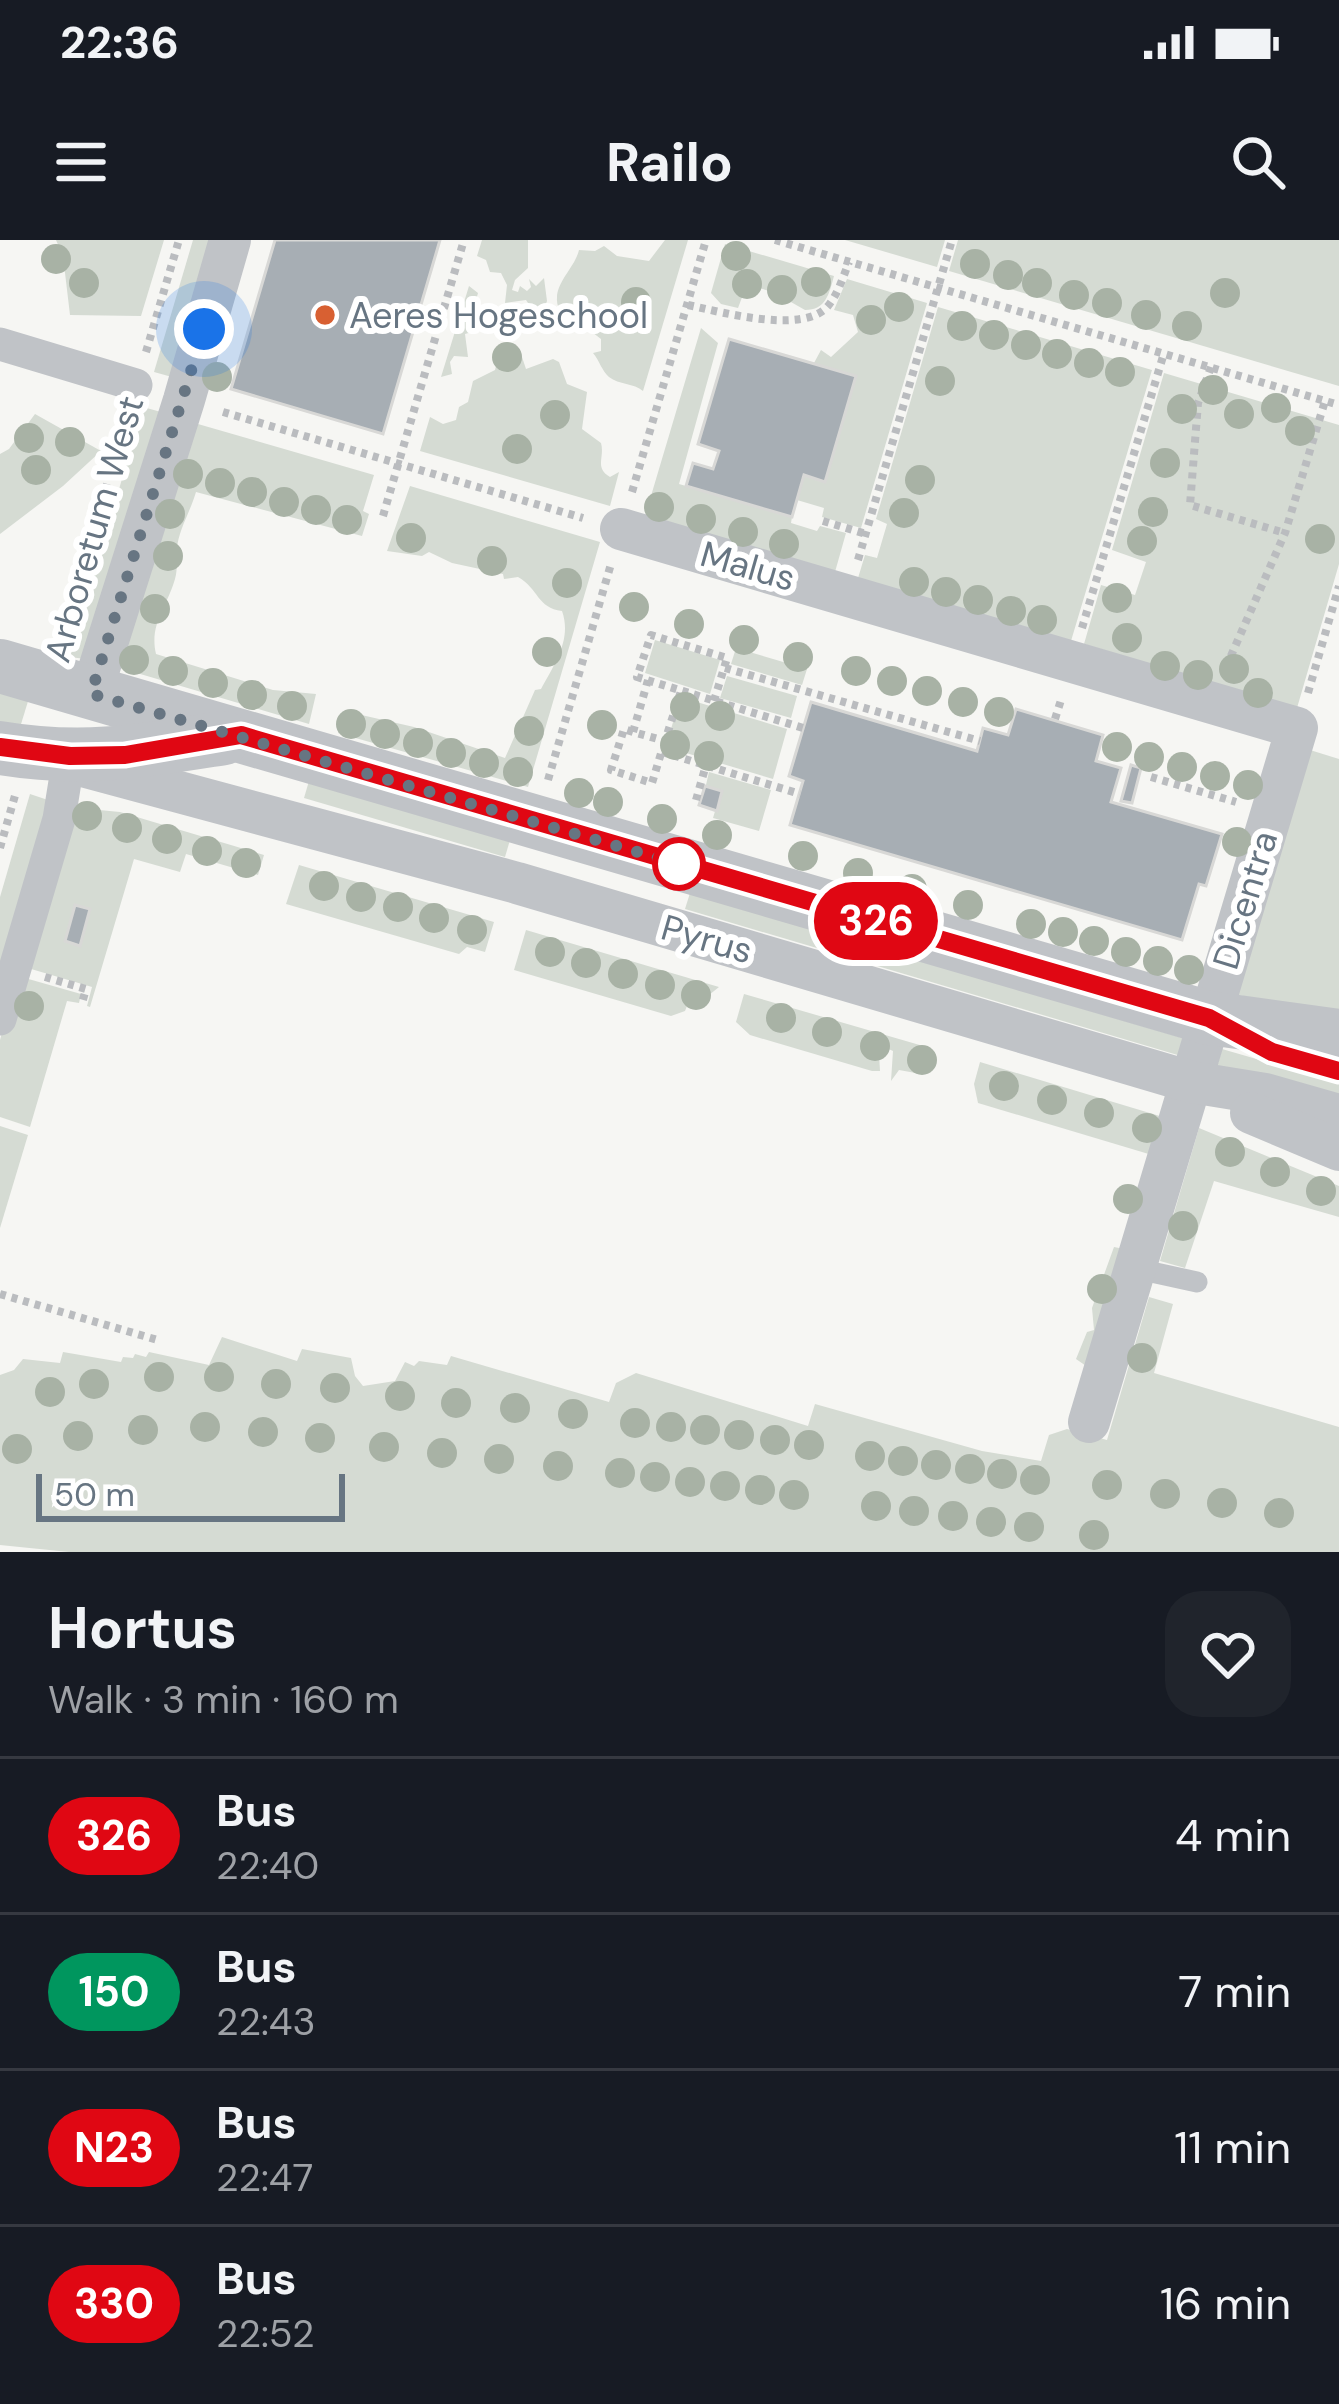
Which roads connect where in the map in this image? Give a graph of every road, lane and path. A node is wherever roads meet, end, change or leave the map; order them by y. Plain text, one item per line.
1 (178, 240) edge
2 (230, 240) edge
3 (464, 240) edge
4 (775, 240) edge
5 (952, 240) edge
6 (849, 262) junction
7 (938, 288) junction
8 (688, 305) dead end
9 (0, 344) edge
10 (1163, 353) junction
11 (1211, 367) junction
12 (136, 385) junction
13 (1325, 401) junction
14 (1339, 405) edge
15 (221, 412) dead end
16 (398, 462) junction
17 (383, 516) dead end
18 (823, 521) dead end
19 (622, 529) joint
20 (1285, 533) junction
21 (866, 535) junction
22 (1339, 586) edge
23 (848, 596) junction
24 (74, 597) dead end
25 (1072, 661) junction
26 (724, 668) junction
27 (47, 680) edge
28 (648, 680) junction
29 (681, 691) junction
30 (715, 701) junction
31 (1216, 704) junction
32 (1055, 719) dead end
33 (803, 728) dead end
34 (1298, 728) junction
35 (633, 732) junction
36 (241, 735) junction
37 (665, 741) junction
38 (980, 741) dead end
39 (163, 748) junction
40 (662, 752) junction
41 (32, 754) edge
42 (706, 765) junction
43 (1151, 777) dead end
44 (800, 794) dead end
45 (695, 800) dead end
46 (221, 805) junction
47 (1272, 812) junction
48 (15, 968) junction
49 (82, 1003) dead end
50 (1209, 1018) junction
51 (0, 1019) edge
52 (1339, 1036) edge
53 (1339, 1071) edge
54 (1191, 1082) junction
55 (1339, 1115) edge
56 (1339, 1150) edge
57 (1133, 1268) junction
58 (1197, 1282) dead end
59 (0, 1294) edge
60 (161, 1341) dead end
61 (1090, 1422) dead end

1 - 12 path, Arboretum West
2 - 27 street, Arboretum West
3 - 16 path
4 - 6 path
5 - 7 path
6 - 7 path
6 - 8 path
7 - 10 path
7 - 21 path
9 - 12 street
10 - 11 path
10 - 25 path
11 - 13 path
11 - 20 path
12 - 24 path, Arboretum West
13 - 14 path
13 - 20 path
15 - 16 path
16 - 17 path
16 - 19 path
18 - 21 path
19 - 23 street, Malus
20 - 31 path
21 - 23 path
22 - 34 path
23 - 25 street, Malus
25 - 31 street, Malus
25 - 32 path
26 - 28 path
26 - 30 path
26 - 38 path
27 - 36 street, Pyrus
27 - 39 street, Pyrus
28 - 29 path
28 - 35 path
29 - 30 path
29 - 37 path
30 - 33 path
31 - 34 street, Malus
34 - 47 street, Dicentra
35 - 37 path
35 - 40 path
36 - 39 street, Pyrus
36 - 50 street, Pyrus
37 - 40 path
39 - 41 street, Pyrus
39 - 46 street, Pyrus
40 - 42 path
41 - 46 street, Pyrus
41 - 48 street
42 - 44 path
42 - 45 path
43 - 47 path
46 - 54 street, Pyrus
47 - 50 street, Dicentra
48 - 49 path
48 - 51 street
50 - 52 street, Pyrus
50 - 53 street, Pyrus
50 - 54 street, Dicentra
54 - 55 street, Pyrus
54 - 56 street, Pyrus
54 - 57 street, Dicentra
57 - 58 lane
57 - 61 street, Dicentra
59 - 60 path

